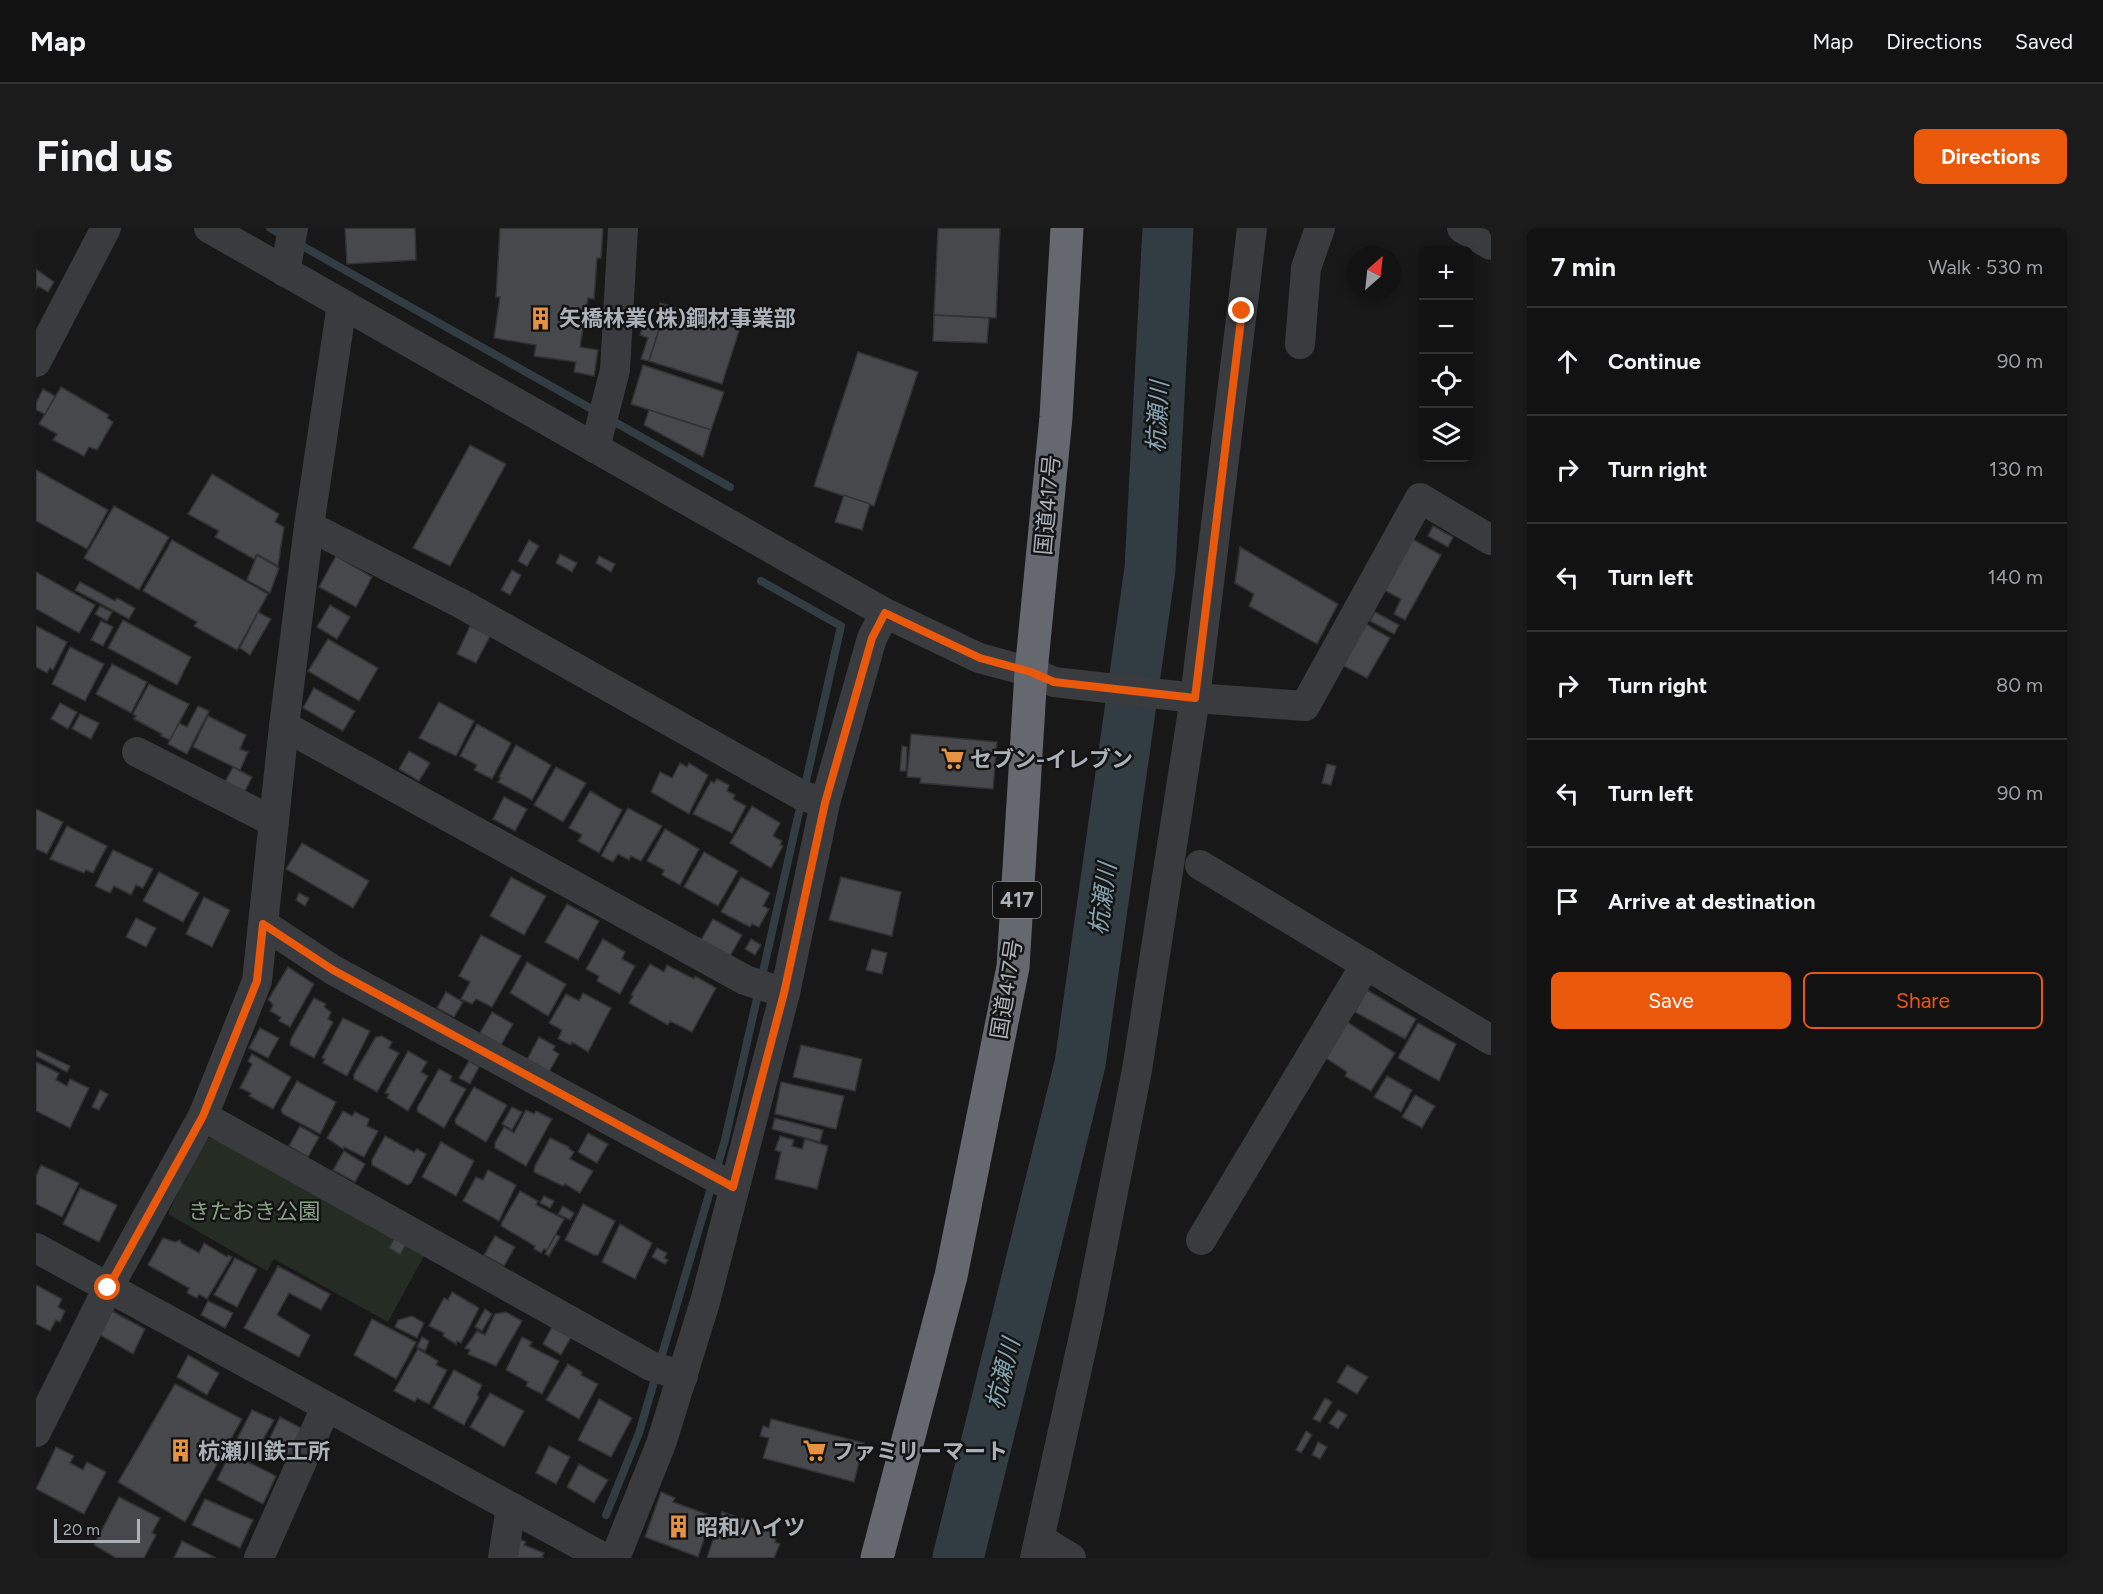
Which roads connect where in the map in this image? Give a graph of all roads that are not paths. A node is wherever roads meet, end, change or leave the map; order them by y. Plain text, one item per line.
1 (106, 228) edge
2 (209, 228) edge
3 (623, 228) edge
4 (1067, 228) edge
5 (1252, 228) edge
6 (1320, 228) edge
7 (1462, 228) edge
8 (1491, 245) edge
9 (289, 250) edge
10 (342, 304) junction
11 (1300, 344) dead end
12 (36, 362) edge
13 (600, 426) junction
14 (309, 526) junction
15 (1491, 540) edge
16 (885, 613) junction
17 (1043, 677) junction
18 (1192, 698) junction
19 (284, 726) junction
20 (137, 752) dead end
21 (813, 799) junction
22 (274, 822) junction
23 (1200, 865) dead end
24 (263, 924) junction
25 (1366, 964) junction
26 (781, 992) junction
27 (1491, 1040) edge
28 (203, 1116) junction
29 (720, 1180) junction
30 (1201, 1240) dead end
31 (36, 1248) edge
32 (108, 1288) junction
33 (668, 1371) junction
34 (326, 1407) junction
35 (36, 1432) edge
36 (511, 1507) junction
37 (1037, 1549) edge
38 (259, 1558) edge
39 (503, 1558) edge
40 (604, 1558) edge
41 (615, 1558) edge
42 (877, 1558) edge
43 (1071, 1558) edge

1 - 12 street
2 - 9 street
3 - 13 street
4 - 17 highway, 国道417号 / 417
5 - 18 street
6 - 11 street
7 - 8 street
9 - 10 street
10 - 13 street
10 - 14 street
13 - 16 street
14 - 19 street
14 - 21 street
15 - 18 street
16 - 17 street
16 - 21 street
17 - 18 street
17 - 42 highway, 国道417号 / 417
18 - 37 street
19 - 22 street
19 - 26 street
20 - 22 street
21 - 26 street
22 - 24 street
23 - 25 street
24 - 28 street
24 - 29 street
25 - 27 street
25 - 30 street
26 - 29 street
28 - 32 street
28 - 33 street
29 - 33 street
31 - 32 street
32 - 34 street
32 - 35 street
33 - 41 street
34 - 36 street
34 - 38 street
36 - 39 street
36 - 40 street
37 - 43 street

